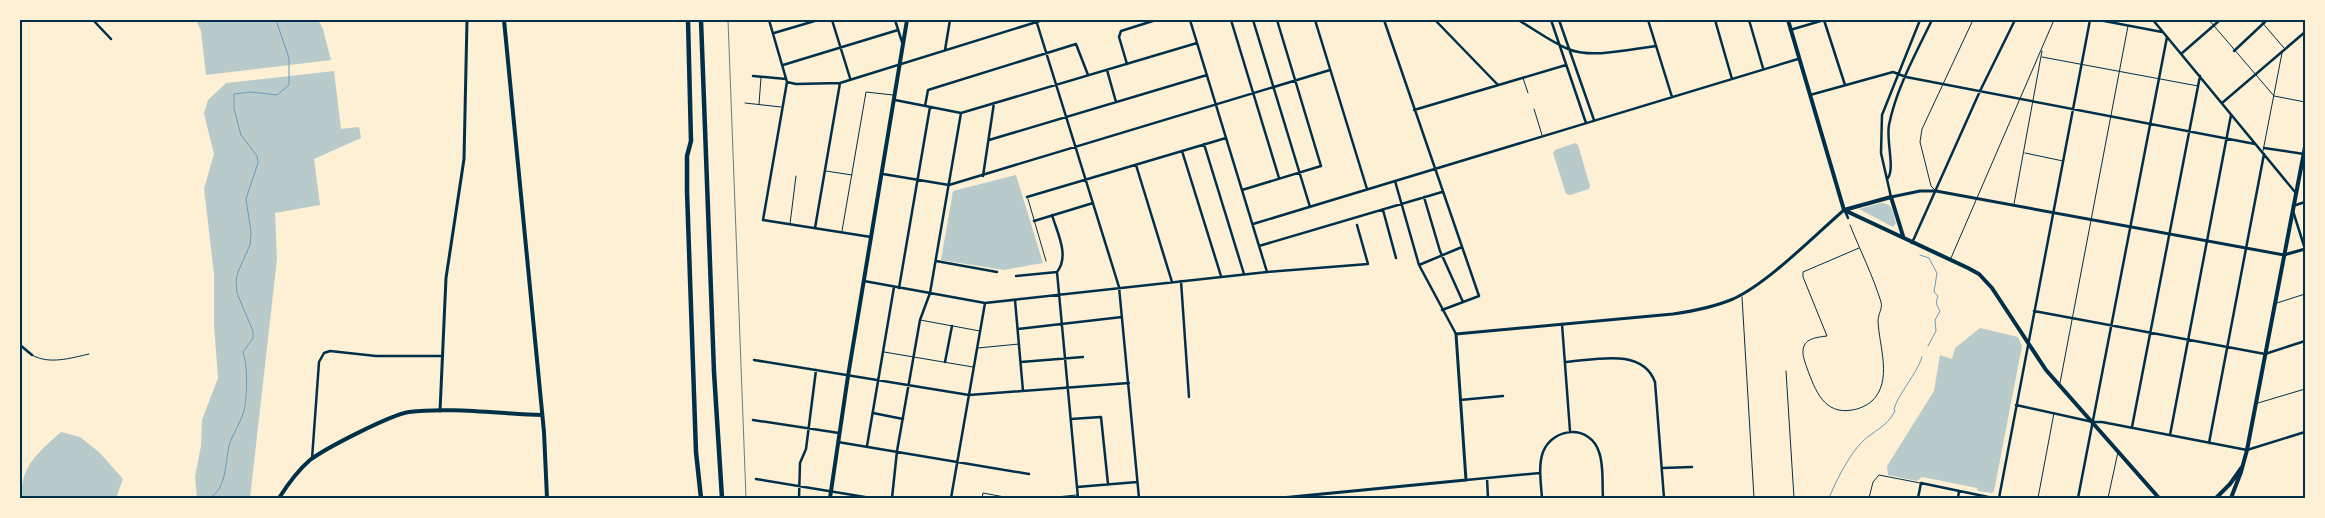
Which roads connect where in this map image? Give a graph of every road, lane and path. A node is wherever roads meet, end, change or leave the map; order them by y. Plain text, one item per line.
1 (92, 20) edge
2 (468, 20) edge
3 (504, 20) edge
4 (688, 20) edge
5 (701, 20) edge
6 (769, 20) edge
7 (818, 20) edge
8 (832, 20) edge
9 (895, 20) edge
10 (907, 20) edge
11 (950, 20) edge
12 (1043, 20) edge
13 (1156, 20) edge
14 (1190, 20) edge
15 (1231, 20) edge
16 (1253, 20) edge
17 (1277, 20) edge
18 (1315, 20) edge
19 (1384, 20) edge
20 (1435, 20) edge
21 (1518, 20) edge
22 (1551, 20) edge
23 (1559, 20) edge
24 (1648, 20) edge
25 (1715, 20) edge
26 (1749, 20) edge
27 (1788, 20) edge
28 (1824, 20) edge
29 (1920, 20) edge
30 (1932, 20) edge
31 (1974, 20) edge
32 (2015, 20) edge
33 (2054, 20) edge
34 (2090, 20) edge
35 (2099, 20) edge
36 (2159, 20) edge
37 (2209, 20) edge
38 (2220, 20) edge
39 (2260, 20) edge
40 (2267, 20) edge
41 (1037, 21) edge
42 (2154, 22) edge
43 (2263, 24) junction
44 (2214, 25) junction
45 (2128, 26) junction
46 (898, 30) junction
47 (1790, 30) junction
48 (2163, 32) junction
49 (2305, 32) edge
50 (774, 33) junction
51 (2167, 37) junction
52 (111, 39) dead end
53 (1197, 43) junction
54 (1558, 43) junction
55 (903, 46) junction
56 (1656, 46) junction
57 (840, 48) junction
58 (2042, 48) junction
59 (1569, 49) junction
60 (945, 50) junction
61 (2234, 51) junction
62 (2284, 51) junction
63 (1047, 53) junction
64 (2181, 54) junction
65 (2041, 56) junction
66 (1798, 58) junction
67 (901, 63) junction
68 (1127, 64) junction
69 (2082, 64) junction
70 (784, 65) junction
71 (1566, 66) junction
72 (1763, 68) junction
73 (1107, 70) junction
74 (1330, 70) junction
75 (2120, 71) junction
76 (1898, 73) junction
77 (1088, 75) junction
78 (1207, 75) junction
79 (753, 76) dead end
80 (2200, 76) junction
81 (2254, 76) junction
82 (761, 77) junction
83 (1906, 77) junction
84 (1523, 78) junction
85 (2159, 78) junction
86 (850, 79) junction
87 (1732, 79) junction
88 (1295, 80) junction
89 (787, 81) junction
90 (840, 83) junction
91 (1056, 84) junction
92 (1942, 84) junction
93 (1498, 85) junction
94 (1845, 85) junction
95 (2198, 86) junction
96 (1274, 87) junction
97 (1980, 91) junction
98 (1528, 93) dead end
99 (1253, 94) junction
100 (1810, 95) junction
101 (2274, 96) junction
102 (1672, 97) junction
103 (895, 98) junction
104 (2019, 99) junction
105 (1116, 102) junction
106 (2034, 102) junction
107 (2305, 102) edge
108 (745, 103) dead end
109 (994, 103) junction
110 (2222, 103) junction
111 (759, 104) junction
112 (925, 106) junction
113 (1216, 106) junction
114 (930, 107) junction
115 (782, 108) junction
116 (1534, 109) dead end
117 (2073, 109) junction
118 (1414, 110) junction
119 (961, 113) junction
120 (2231, 115) junction
121 (1066, 116) junction
122 (2111, 116) junction
123 (1594, 120) junction
124 (1586, 122) junction
125 (2150, 124) junction
126 (2189, 131) junction
127 (1542, 136) junction
128 (1226, 138) junction
129 (2226, 139) junction
130 (989, 140) junction
131 (1204, 144) junction
132 (2255, 144) junction
133 (2305, 147) edge
134 (1076, 148) junction
135 (1182, 151) junction
136 (2263, 152) junction
137 (2024, 153) junction
138 (2304, 154) edge
139 (2063, 161) junction
140 (1136, 165) junction
141 (1435, 169) junction
142 (825, 171) junction
143 (1300, 172) junction
144 (883, 174) junction
145 (852, 175) junction
146 (796, 176) dead end
147 (983, 176) junction
148 (1279, 178) junction
149 (1887, 179) junction
150 (917, 180) junction
151 (1086, 180) junction
152 (1395, 181) junction
153 (949, 185) junction
154 (1367, 189) junction
155 (1242, 190) junction
156 (1936, 191) junction
157 (1443, 192) junction
158 (2296, 193) junction
159 (1027, 197) joint
160 (1424, 197) junction
161 (1891, 197) junction
162 (1977, 198) junction
163 (2305, 202) edge
164 (1093, 203) junction
165 (1401, 204) junction
166 (2014, 205) junction
167 (1310, 206) junction
168 (2293, 208) junction
169 (1382, 210) junction
170 (1844, 210) junction
171 (2053, 212) junction
172 (1052, 215) junction
173 (1848, 218) dead end
174 (2091, 219) junction
175 (1034, 221) junction
176 (790, 224) junction
177 (1253, 224) junction
178 (1357, 225) dead end
179 (1850, 225) dead end
180 (2130, 226) junction
181 (815, 228) junction
182 (842, 232) junction
183 (2169, 234) junction
184 (871, 236) junction
185 (1904, 238) junction
186 (2207, 241) junction
187 (1912, 242) junction
188 (1260, 246) junction
189 (1462, 247) junction
190 (1859, 248) junction
191 (2246, 248) junction
192 (2305, 249) edge
193 (1442, 255) junction
194 (2284, 255) junction
195 (1396, 258) dead end
196 (1046, 260) dead end
197 (1950, 260) junction
198 (936, 261) junction
199 (1419, 265) junction
200 (997, 272) dead end
201 (1057, 272) junction
202 (1267, 272) junction
203 (1244, 274) junction
204 (1016, 276) dead end
205 (1221, 277) junction
206 (864, 281) junction
207 (1180, 281) junction
208 (1172, 282) junction
209 (894, 287) junction
210 (1119, 287) junction
211 (899, 288) junction
212 (930, 293) junction
213 (1742, 293) junction
214 (1060, 294) junction
215 (2305, 294) edge
216 (1015, 300) junction
217 (1464, 302) junction
218 (985, 303) junction
219 (2275, 304) junction
220 (1442, 310) junction
221 (2034, 311) junction
222 (1122, 317) junction
223 (2072, 318) junction
224 (920, 320) junction
225 (1062, 324) junction
226 (1562, 324) junction
227 (2110, 325) junction
228 (952, 326) junction
229 (1018, 328) junction
230 (980, 331) junction
231 (2150, 332) junction
232 (1456, 334) junction
233 (2188, 340) junction
234 (2305, 341) edge
235 (1019, 344) junction
236 (2027, 344) junction
237 (20, 345) edge
238 (2227, 347) junction
239 (978, 348) junction
240 (883, 352) junction
241 (89, 354) dead end
242 (2265, 354) junction
243 (32, 355) joint
244 (443, 356) junction
245 (914, 357) junction
246 (1082, 357) dead end
247 (1066, 359) junction
248 (754, 360) dead end
249 (945, 362) junction
250 (1020, 362) junction
251 (1566, 362) junction
252 (974, 367) junction
253 (816, 370) junction
254 (1786, 371) dead end
255 (848, 376) junction
256 (878, 380) junction
257 (1128, 383) junction
258 (909, 386) junction
259 (2060, 386) junction
260 (1068, 388) junction
261 (2305, 389) edge
262 (1023, 391) junction
263 (969, 395) junction
264 (1503, 396) dead end
265 (1189, 397) dead end
266 (1460, 400) junction
267 (2255, 404) junction
268 (2016, 405) junction
269 (440, 411) junction
270 (2054, 412) junction
271 (873, 413) junction
272 (542, 415) junction
273 (903, 419) junction
274 (1071, 419) junction
275 (753, 420) dead end
276 (2093, 422) junction
277 (2132, 427) junction
278 (809, 428) junction
279 (1570, 431) junction
280 (2305, 432) edge
281 (839, 433) junction
282 (2170, 435) junction
283 (838, 442) junction
284 (2209, 442) junction
285 (867, 446) junction
286 (2246, 450) junction
287 (897, 451) junction
288 (2118, 451) junction
289 (312, 459) junction
290 (958, 462) junction
291 (2243, 465) junction
292 (1692, 467) dead end
293 (1662, 468) junction
294 (1540, 473) junction
295 (1029, 474) dead end
296 (1487, 478) junction
297 (756, 480) dead end
298 (1466, 480) junction
299 (1137, 482) junction
300 (1921, 483) junction
301 (1108, 484) junction
302 (798, 486) junction
303 (1077, 487) junction
304 (831, 491) junction
305 (1959, 491) junction
306 (1078, 496) edge
307 (279, 498) edge
308 (547, 498) edge
309 (701, 498) edge
310 (722, 498) edge
311 (799, 498) edge
312 (830, 498) edge
313 (872, 498) edge
314 (892, 498) edge
315 (951, 498) edge
316 (982, 498) edge
317 (1010, 498) edge
318 (1045, 498) edge
319 (1139, 498) edge
320 (1281, 498) edge
321 (1488, 498) edge
322 (1542, 498) edge
323 (1603, 498) edge
324 (1664, 498) edge
325 (1754, 498) edge
326 (1794, 498) edge
327 (1870, 498) edge
328 (1918, 498) edge
329 (1958, 498) edge
330 (1994, 498) edge
331 (1998, 498) edge
332 (2038, 498) edge
333 (2078, 498) edge
334 (2108, 498) edge
335 (2159, 498) edge
336 (2216, 498) edge
337 (2231, 498) edge

1 - 52 street
2 - 244 street
3 - 272 main road
4 - 309 highway
5 - 310 highway
6 - 50 street
7 - 50 street
8 - 57 street
9 - 46 street
10 - 55 main road
11 - 60 street
12 - 41 street
13 - 68 street
14 - 53 street
15 - 99 street
16 - 96 street
17 - 88 street
18 - 74 street
19 - 118 street
20 - 93 street
21 - 54 street
22 - 54 street
23 - 59 street
24 - 56 street
25 - 87 street
26 - 72 street
27 - 47 main road
28 - 47 street
28 - 94 street
29 - 76 street
30 - 83 street
31 - 92 lane
32 - 97 street
33 - 58 lane
34 - 69 street
35 - 45 street
36 - 42 street
37 - 44 lane
38 - 44 street
39 - 43 lane
40 - 43 street
41 - 60 street
41 - 63 street
42 - 48 street
43 - 61 street
43 - 62 lane
44 - 61 lane
44 - 64 street
45 - 48 street
45 - 75 lane
46 - 55 street
46 - 57 street
47 - 66 main road
48 - 51 street
49 - 62 street
50 - 70 street
51 - 64 street
51 - 85 street
53 - 68 street
53 - 78 street
54 - 59 street
54 - 71 street
55 - 67 main road
56 - 59 street
56 - 102 street
57 - 70 street
57 - 86 street
58 - 65 lane
58 - 104 lane
59 - 123 street
60 - 67 street
61 - 81 lane
62 - 81 street
62 - 101 lane
63 - 77 street
63 - 91 street
63 - 112 street
64 - 80 street
65 - 69 lane
65 - 106 lane
66 - 72 street
66 - 100 main road
67 - 86 street
67 - 103 main road
68 - 73 street
69 - 75 lane
69 - 117 street
70 - 89 street
71 - 84 street
71 - 124 street
72 - 87 street
73 - 77 street
73 - 105 street
74 - 88 street
74 - 154 street
75 - 85 lane
75 - 122 lane
76 - 83 street
76 - 94 street
76 - 149 street
77 - 91 street
78 - 105 street
78 - 113 street
79 - 82 street
80 - 95 street
80 - 110 street
81 - 101 lane
81 - 110 street
82 - 89 street
82 - 111 lane
83 - 92 street
83 - 149 street
84 - 93 street
84 - 98 lane
85 - 95 lane
85 - 125 street
86 - 90 street
87 - 102 street
88 - 96 street
88 - 143 street
89 - 90 street
89 - 115 street
90 - 142 street
91 - 109 street
91 - 121 street
92 - 97 street
92 - 156 lane
93 - 118 street
94 - 100 street
95 - 126 street
96 - 99 street
96 - 143 street
97 - 104 street
97 - 156 street
99 - 113 street
99 - 148 street
100 - 170 main road
101 - 107 lane
101 - 136 lane
102 - 123 street
103 - 112 street
103 - 144 main road
103 - 145 lane
104 - 106 street
104 - 162 lane
105 - 121 street
106 - 117 street
106 - 137 lane
108 - 111 lane
109 - 119 street
109 - 130 street
110 - 120 street
111 - 115 lane
112 - 114 street
113 - 128 street
113 - 134 street
114 - 119 street
114 - 150 street
115 - 176 street
116 - 127 lane
117 - 122 street
117 - 139 street
118 - 141 street
119 - 153 street
120 - 129 street
120 - 132 street
121 - 130 street
121 - 134 street
122 - 125 street
122 - 174 lane
123 - 124 street
124 - 127 street
125 - 126 street
125 - 180 street
126 - 129 street
126 - 183 street
127 - 141 street
128 - 131 street
128 - 155 street
129 - 132 street
129 - 186 street
130 - 147 street
131 - 135 street
131 - 203 street
132 - 136 street
133 - 138 main road
134 - 147 street
134 - 151 street
135 - 140 street
135 - 205 street
136 - 138 street
136 - 158 street
136 - 191 street
137 - 139 lane
137 - 166 lane
138 - 158 main road
139 - 171 street
140 - 151 street
140 - 208 street
141 - 152 street
141 - 157 street
142 - 145 lane
142 - 181 street
143 - 148 street
143 - 167 street
144 - 150 street
144 - 184 main road
145 - 182 lane
146 - 176 lane
147 - 153 street
148 - 155 street
149 - 161 street
150 - 153 street
150 - 211 street
151 - 159 street
151 - 164 street
152 - 154 street
152 - 165 street
153 - 198 street
154 - 167 street
155 - 177 street
156 - 161 street
156 - 162 street
156 - 187 street
157 - 160 street
157 - 189 street
158 - 168 main road
159 - 175 lane
160 - 165 street
160 - 193 street
161 - 170 main road
161 - 185 main road
162 - 166 street
162 - 197 lane
163 - 168 street
164 - 172 street
164 - 210 street
165 - 169 street
165 - 199 street
166 - 171 street
167 - 177 street
168 - 192 street
168 - 194 main road
169 - 188 street
169 - 195 street
170 - 173 street
170 - 185 main road
170 - 213 street
171 - 174 street
171 - 221 street
172 - 175 street
172 - 201 street
174 - 180 street
174 - 223 lane
175 - 196 lane
176 - 181 street
177 - 188 street
178 - 202 street
179 - 190 lane
180 - 183 street
180 - 227 street
181 - 182 street
182 - 184 street
183 - 186 street
183 - 231 street
184 - 206 main road
185 - 187 main road
186 - 191 street
186 - 233 street
187 - 197 main road
188 - 202 street
189 - 193 street
189 - 217 street
190 - 190 lane
191 - 194 street
191 - 238 street
192 - 194 street
193 - 199 street
193 - 217 street
194 - 219 main road
197 - 236 main road
198 - 200 street
198 - 212 street
199 - 220 street
201 - 204 street
201 - 214 street
202 - 203 street
203 - 205 street
205 - 207 street
206 - 209 street
206 - 255 main road
207 - 208 street
207 - 265 street
208 - 210 street
209 - 211 street
209 - 240 street
210 - 214 street
210 - 222 street
211 - 212 street
212 - 218 street
212 - 224 street
213 - 226 street
213 - 325 lane
214 - 216 street
214 - 225 street
215 - 219 lane
216 - 218 street
216 - 229 street
217 - 220 street
218 - 230 street
219 - 242 main road
220 - 232 street
221 - 223 street
221 - 236 street
222 - 225 street
222 - 257 street
223 - 227 street
223 - 259 lane
224 - 228 lane
224 - 245 street
225 - 229 street
225 - 247 street
226 - 232 street
226 - 251 street
227 - 231 street
227 - 276 street
228 - 230 lane
228 - 249 street
229 - 235 street
230 - 239 street
231 - 233 street
231 - 277 street
232 - 266 street
233 - 238 street
233 - 282 street
234 - 242 street
235 - 239 lane
235 - 250 street
236 - 259 main road
236 - 268 street
237 - 243 street
238 - 242 street
238 - 284 street
239 - 252 street
240 - 245 lane
240 - 256 street
241 - 243 lane
242 - 267 main road
244 - 269 street
244 - 289 street
245 - 249 lane
245 - 258 street
246 - 247 street
247 - 250 street
247 - 260 street
248 - 253 street
249 - 252 lane
250 - 262 street
251 - 279 street
251 - 293 street
252 - 263 street
253 - 255 street
253 - 278 street
254 - 326 lane
255 - 256 street
255 - 281 main road
256 - 258 street
256 - 271 street
257 - 260 street
257 - 299 street
258 - 263 street
258 - 273 street
259 - 276 main road
260 - 262 street
260 - 274 street
261 - 267 lane
262 - 263 street
263 - 290 street
264 - 266 street
266 - 298 street
267 - 286 main road
268 - 270 street
268 - 331 street
269 - 272 main road
269 - 289 main road
270 - 276 street
270 - 332 lane
271 - 273 street
271 - 285 street
272 - 308 main road
273 - 287 street
274 - 301 street
274 - 303 street
275 - 278 street
276 - 277 street
276 - 288 main road
276 - 333 street
277 - 282 street
278 - 281 street
278 - 302 street
279 - 294 street
279 - 323 street
280 - 286 street
281 - 283 main road
282 - 284 street
283 - 285 street
283 - 304 main road
284 - 286 street
285 - 287 street
286 - 291 main road
287 - 290 street
287 - 314 street
288 - 334 lane
288 - 335 main road
289 - 307 main road
290 - 295 street
290 - 315 street
291 - 336 main road
291 - 337 main road
292 - 293 street
293 - 324 street
294 - 296 street
294 - 322 street
296 - 298 street
296 - 321 street
297 - 302 street
298 - 320 street
299 - 301 street
299 - 319 street
300 - 305 street
300 - 327 lane
300 - 328 street
301 - 303 street
302 - 304 street
302 - 311 street
303 - 306 street
304 - 312 main road
304 - 313 street
305 - 329 street
305 - 330 street
306 - 318 lane
316 - 317 lane

